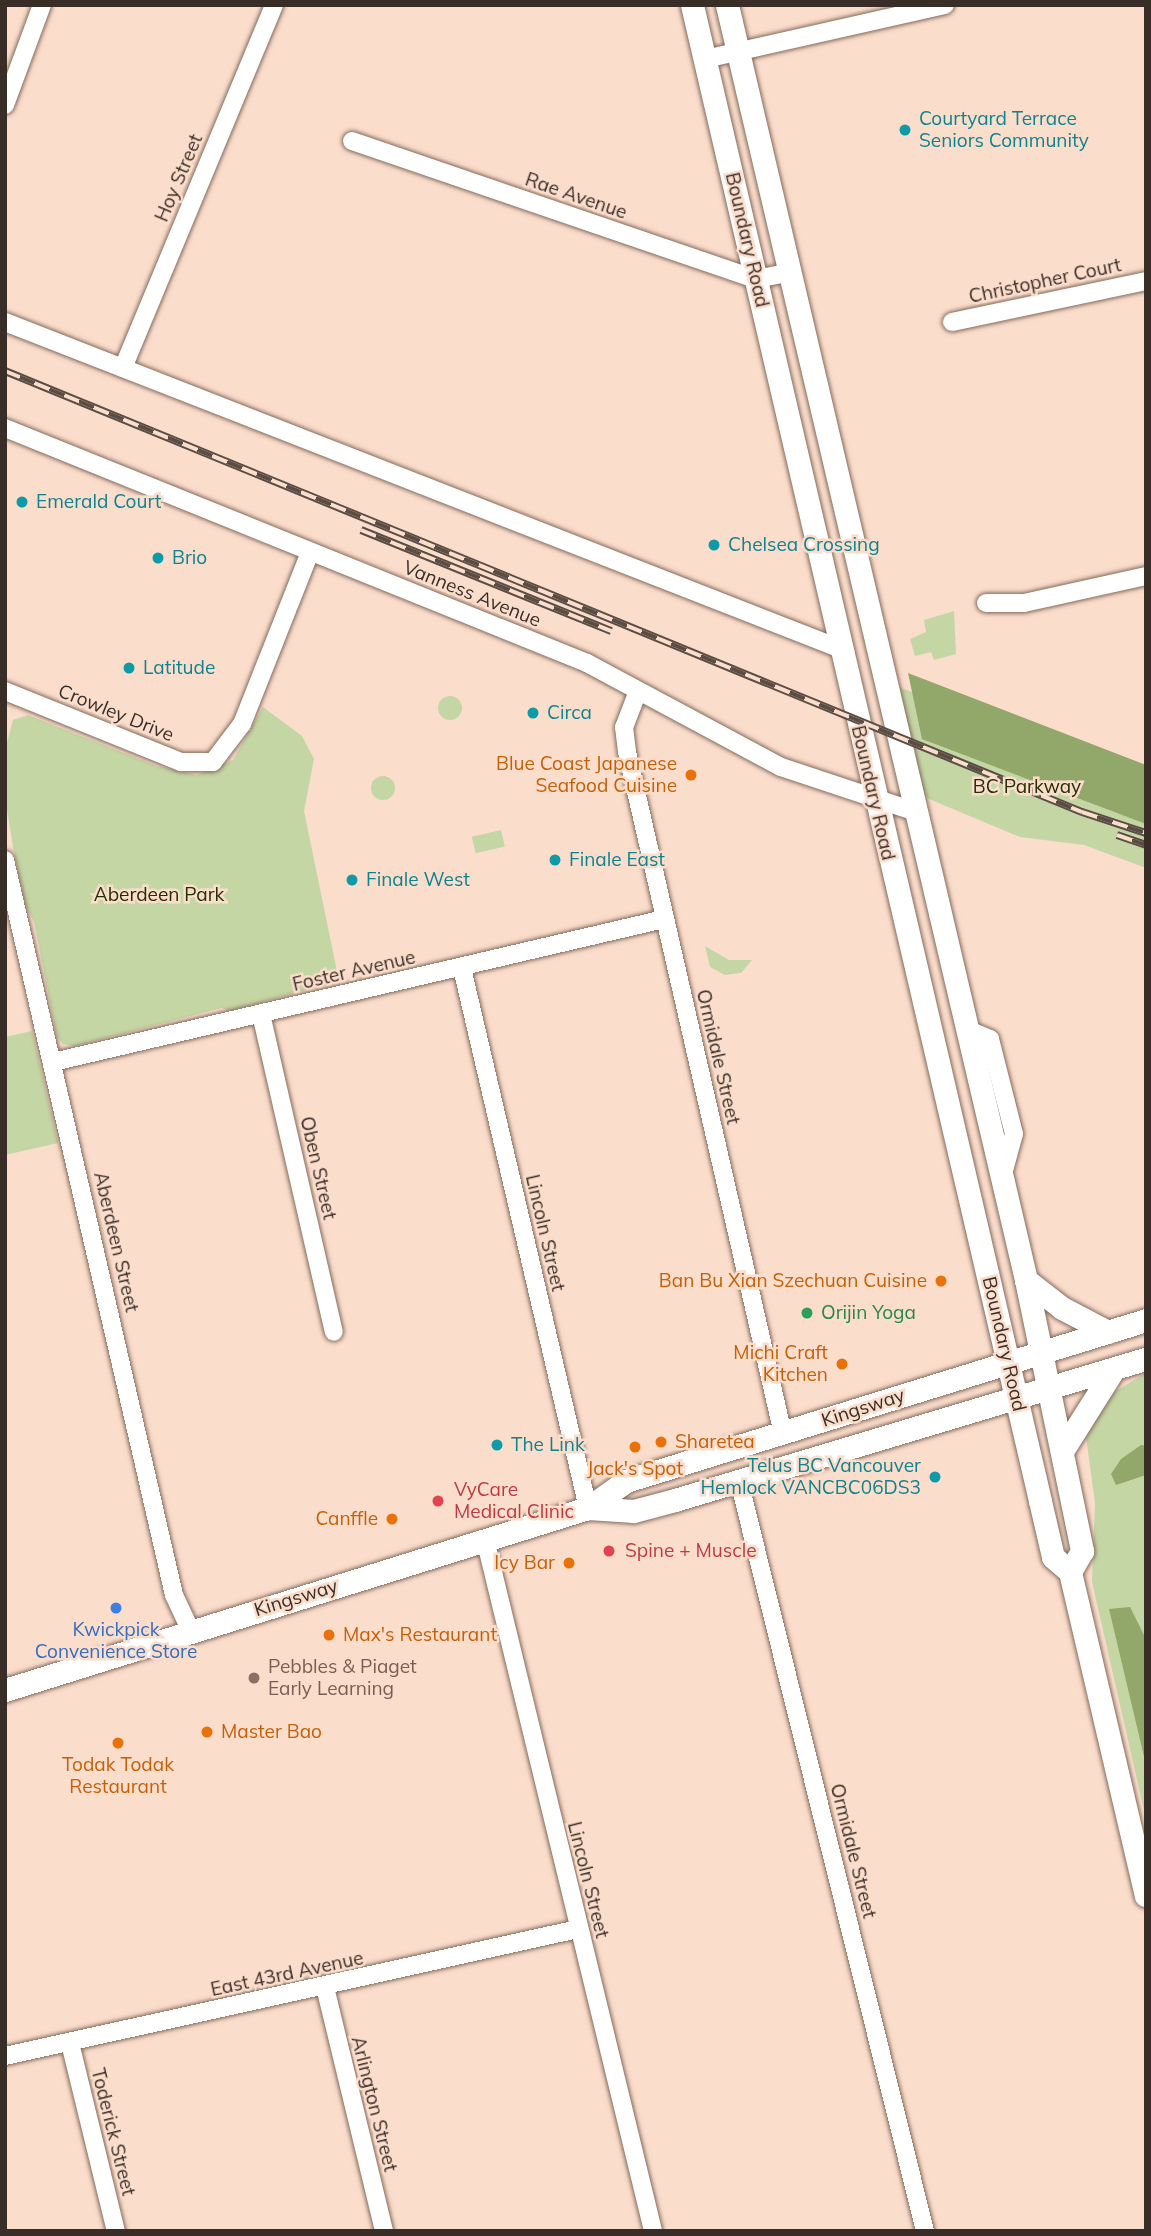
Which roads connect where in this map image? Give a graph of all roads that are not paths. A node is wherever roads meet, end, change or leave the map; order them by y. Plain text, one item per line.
1 (42, 5) edge
2 (274, 5) edge
3 (692, 5) edge
4 (727, 5) edge
5 (943, 5) edge
6 (737, 51) junction
7 (705, 59) junction
8 (5, 105) edge
9 (352, 141) dead end
10 (787, 273) junction
11 (756, 279) junction
12 (1146, 281) edge
13 (952, 322) dead end
14 (5, 323) edge
15 (123, 368) junction
16 (5, 428) edge
17 (310, 552) junction
18 (1146, 576) edge
19 (986, 603) dead end
20 (841, 649) junction
21 (638, 691) junction
22 (7, 698) edge
23 (875, 798) junction
24 (916, 812) junction
25 (5, 860) edge
26 (8, 887) edge
27 (664, 919) junction
28 (462, 968) junction
29 (261, 1014) junction
30 (53, 1062) junction
31 (1026, 1280) junction
32 (1146, 1320) edge
33 (334, 1332) dead end
34 (1108, 1332) junction
35 (1040, 1351) junction
36 (1146, 1359) edge
37 (1008, 1362) junction
38 (1112, 1370) junction
39 (1048, 1388) junction
40 (1015, 1398) junction
41 (783, 1434) junction
42 (1062, 1451) junction
43 (739, 1481) junction
44 (588, 1508) junction
45 (485, 1539) junction
46 (1070, 1572) junction
47 (191, 1631) junction
48 (5, 1690) edge
49 (1146, 1895) edge
50 (578, 1929) junction
51 (325, 1987) junction
52 (70, 2043) junction
53 (5, 2056) edge
54 (116, 2231) edge
55 (384, 2231) edge
56 (653, 2231) edge
57 (925, 2231) edge

1 - 8 street
2 - 15 street, Hoy Street
3 - 7 main road, Boundary Road
4 - 6 main road, Boundary Road
5 - 6 street
6 - 7 street
6 - 10 main road, Boundary Road
7 - 11 main road, Boundary Road
9 - 11 street, Rae Avenue
10 - 11 street, Rae Avenue
10 - 24 main road, Boundary Road
11 - 20 main road, Boundary Road
12 - 13 street, Christopher Court
14 - 15 street
15 - 20 street
16 - 17 street, Vanness Avenue
17 - 21 street, Vanness Avenue
17 - 22 street, Crowley Drive
18 - 19 street
20 - 23 main road, Boundary Road
21 - 23 street, Vanness Avenue
21 - 27 street, Ormidale Street
23 - 24 street, Vanness Avenue
23 - 37 main road, Boundary Road
24 - 31 main road, Boundary Road
25 - 26 street, Aberdeen Street
26 - 30 street, Aberdeen Street
27 - 28 street, Foster Avenue
27 - 41 street, Ormidale Street
28 - 29 street, Foster Avenue
28 - 44 street, Lincoln Street
29 - 30 street, Foster Avenue
29 - 33 street, Oben Street
30 - 47 street, Aberdeen Street
31 - 34 main road
31 - 35 main road, Boundary Road
32 - 34 main road, Kingsway
34 - 35 main road, Kingsway
35 - 37 main road, Kingsway
35 - 39 main road, Boundary Road
36 - 38 main road, Kingsway
37 - 40 main road, Boundary Road
37 - 41 main road, Kingsway
38 - 39 main road, Kingsway
38 - 42 main road
39 - 40 main road, Kingsway
39 - 42 main road, Boundary Road
40 - 43 main road, Kingsway
40 - 46 main road, Boundary Road
41 - 44 main road, Kingsway
42 - 46 main road, Boundary Road
43 - 44 main road, Kingsway
43 - 57 street, Ormidale Street
44 - 45 main road, Kingsway
45 - 47 main road, Kingsway
45 - 50 street, Lincoln Street
46 - 49 main road, Boundary Road
47 - 48 main road, Kingsway
50 - 51 street, East 43rd Avenue
50 - 56 street, Lincoln Street
51 - 52 street, East 43rd Avenue
51 - 55 street, Arlington Street
52 - 53 street, East 43rd Avenue
52 - 54 street, Toderick Street

